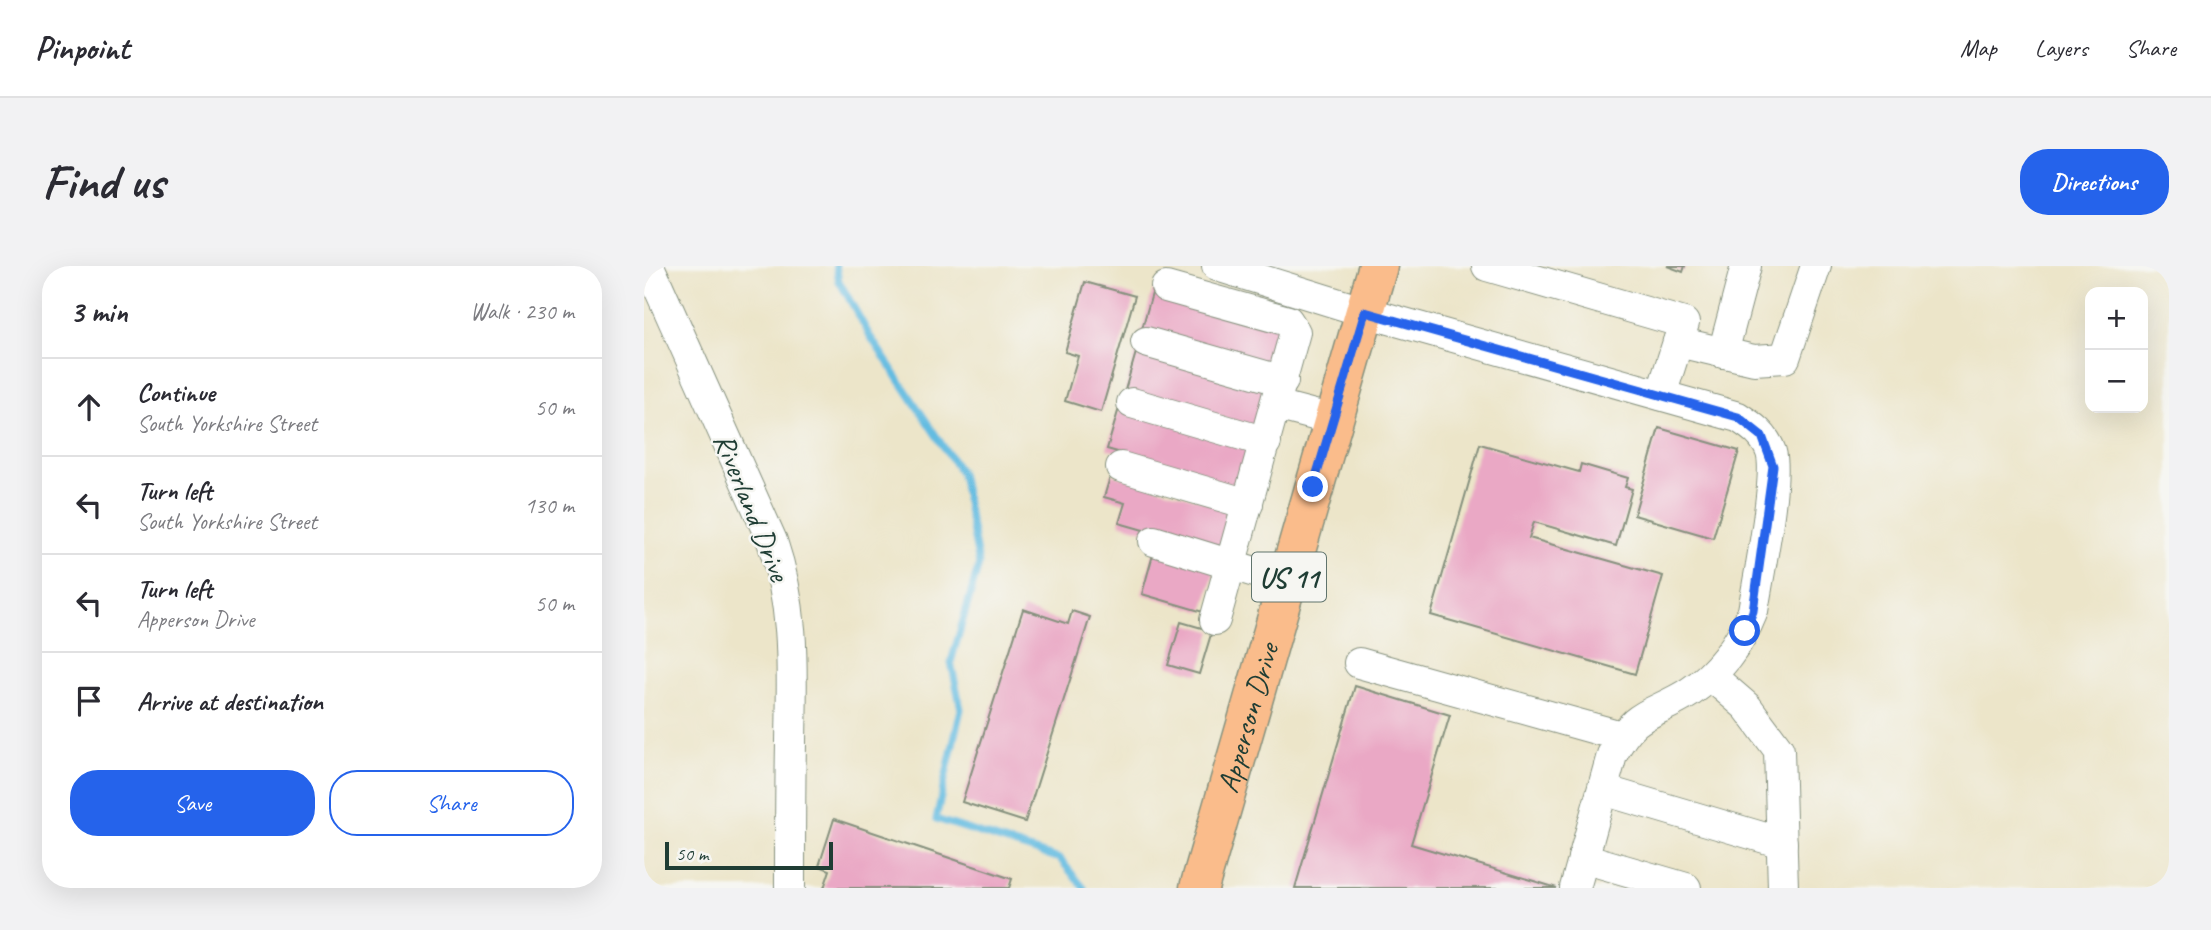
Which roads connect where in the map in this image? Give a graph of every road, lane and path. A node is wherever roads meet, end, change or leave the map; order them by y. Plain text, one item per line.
1 (649, 266) edge
2 (1217, 266) edge
3 (1378, 266) edge
4 (1487, 266) edge
5 (1746, 266) edge
6 (1816, 266) edge
7 (1265, 273) edge
8 (1166, 287) dead end
9 (1365, 312) junction
10 (1146, 342) dead end
11 (1678, 342) junction
12 (1723, 353) junction
13 (1279, 393) junction
14 (1661, 395) junction
15 (1132, 403) dead end
16 (1333, 420) junction
17 (1266, 442) junction
18 (1121, 467) dead end
19 (1248, 504) junction
20 (1154, 541) dead end
21 (1231, 565) junction
22 (1287, 582) junction
23 (1215, 620) dead end
24 (1359, 663) dead end
25 (1711, 676) junction
26 (1621, 736) junction
27 (1603, 790) junction
28 (1782, 843) junction
29 (1583, 858) junction
30 (790, 888) edge
31 (1199, 888) edge
32 (1574, 888) edge
33 (1686, 888) edge
34 (1783, 888) edge

1 - 30 street, Riverland Drive
2 - 7 street
3 - 9 main road, Apperson Drive / US 11
4 - 11 street
5 - 12 street
6 - 12 street
7 - 9 street
8 - 13 street
9 - 14 street
9 - 16 main road, Apperson Drive / US 11
10 - 13 street
11 - 12 street
11 - 14 street
13 - 16 street
13 - 17 street
14 - 25 street
15 - 17 street
16 - 22 main road, Apperson Drive / US 11
17 - 19 street
18 - 19 street
19 - 21 street
20 - 21 street
21 - 22 street
21 - 23 street
22 - 31 main road, Apperson Drive / US 11
24 - 26 street
25 - 26 street
25 - 28 street
26 - 27 street
27 - 28 street
27 - 29 street
28 - 34 street
29 - 32 street
29 - 33 street

